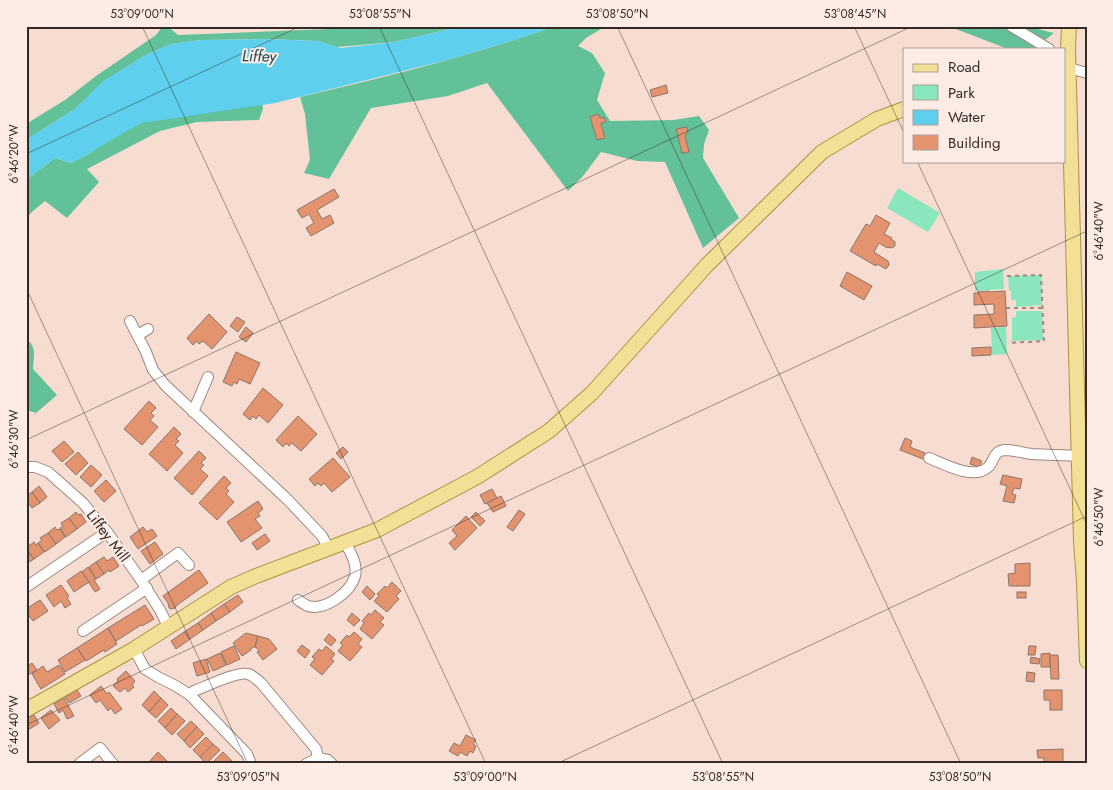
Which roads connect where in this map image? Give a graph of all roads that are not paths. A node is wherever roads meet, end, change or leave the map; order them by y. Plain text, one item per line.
1 (1011, 26) edge
2 (1068, 26) edge
3 (1047, 48) edge
4 (1066, 50) edge
5 (1069, 68) junction
6 (1087, 73) edge
7 (903, 109) edge
8 (130, 321) dead end
9 (148, 329) dead end
10 (138, 335) junction
11 (208, 377) dead end
12 (193, 412) junction
13 (1079, 456) junction
14 (929, 458) dead end
15 (26, 467) edge
16 (107, 532) junction
17 (345, 542) junction
18 (329, 549) junction
19 (189, 565) dead end
20 (1086, 582) edge
21 (144, 584) junction
22 (26, 587) edge
23 (298, 600) dead end
24 (169, 628) junction
25 (83, 630) dead end
26 (134, 649) junction
27 (1087, 660) edge
28 (190, 695) junction
29 (26, 710) edge
30 (318, 758) junction
31 (78, 764) edge
32 (113, 764) edge
33 (251, 764) edge
34 (306, 764) edge
35 (332, 764) edge

1 - 3 street
2 - 4 main road
4 - 5 main road
5 - 6 street
5 - 13 main road
7 - 17 main road
8 - 10 street
9 - 10 street
10 - 12 street
11 - 12 street
12 - 18 street
13 - 14 street
13 - 20 main road
15 - 16 street, Liffey Mill
16 - 21 street, Liffey Mill
16 - 22 street
17 - 18 main road
17 - 23 street
18 - 24 main road
19 - 21 street
20 - 27 main road
21 - 24 street, Liffey Mill
21 - 25 street
24 - 26 main road
26 - 28 street
26 - 29 main road
28 - 30 street
28 - 33 street
30 - 34 street
30 - 35 street
31 - 32 street

